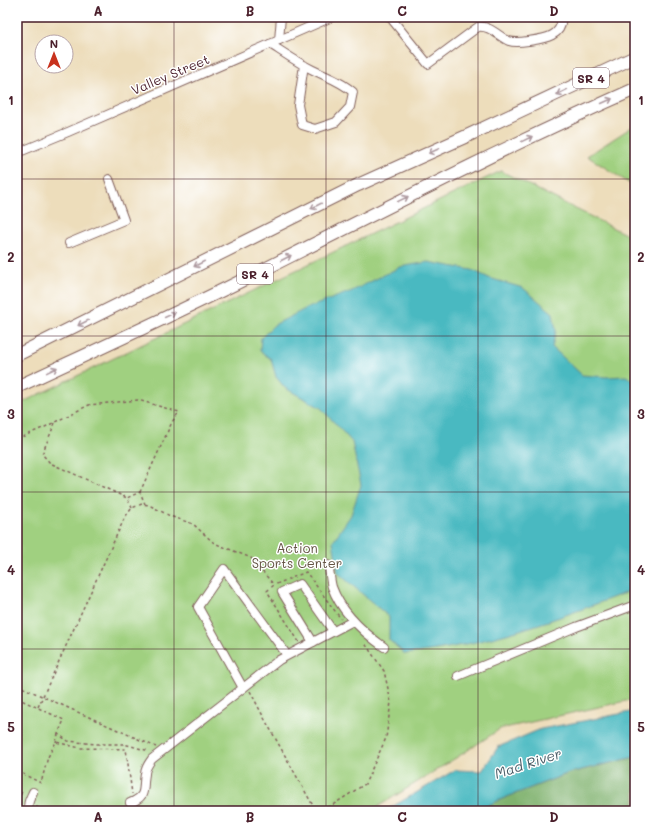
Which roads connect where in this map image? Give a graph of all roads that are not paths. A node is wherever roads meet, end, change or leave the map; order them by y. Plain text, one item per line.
1 (281, 17) edge
2 (332, 17) edge
3 (390, 17) edge
4 (561, 17) edge
5 (279, 40) junction
6 (270, 44) junction
7 (635, 57) edge
8 (304, 65) junction
9 (635, 89) edge
10 (17, 153) edge
11 (109, 179) dead end
12 (69, 244) dead end
13 (17, 355) edge
14 (17, 387) edge
15 (328, 565) dead end
16 (635, 605) edge
17 (353, 621) junction
18 (333, 631) junction
19 (313, 642) junction
20 (384, 647) dead end
21 (285, 653) junction
22 (458, 676) dead end
23 (246, 689) junction
24 (33, 792) dead end
25 (131, 800) road end
26 (30, 811) edge

1 - 5 street
2 - 5 street, Valley Street
3 - 4 street
5 - 6 street, Valley Street
6 - 8 street
6 - 10 street, Valley Street
7 -> 13 highway, SR 4
8 - 8 street
14 -> 9 highway, SR 4
11 - 12 street
15 - 17 street
16 - 22 street
17 - 18 street
17 - 20 street
18 - 19 street
18 - 19 street
19 - 21 street
21 - 23 street
21 - 23 street
23 - 25 street
24 - 26 street

